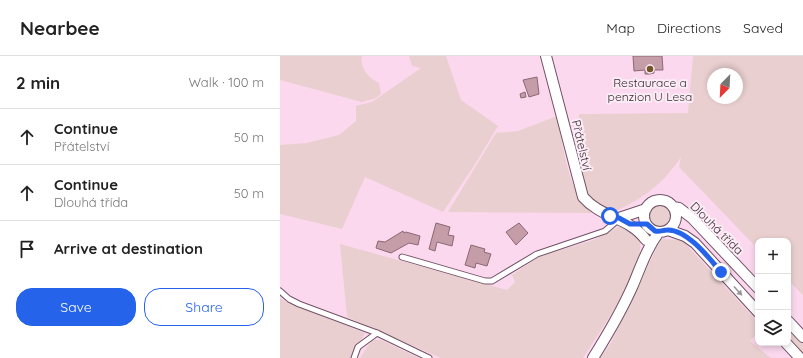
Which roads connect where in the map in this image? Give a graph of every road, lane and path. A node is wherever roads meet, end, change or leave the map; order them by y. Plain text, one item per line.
1 (546, 56) edge
2 (673, 207) junction
3 (646, 209) junction
4 (619, 218) junction
5 (630, 224) junction
6 (648, 226) junction
7 (663, 231) junction
8 (647, 244) junction
9 (402, 257) dead end
10 (755, 285) edge
11 (280, 291) edge
12 (756, 310) edge
13 (791, 324) edge
14 (377, 333) junction
15 (803, 337) edge
16 (789, 346) edge
17 (354, 358) edge
18 (429, 358) edge
19 (593, 358) edge
20 (800, 358) edge

1 - 4 street, Přátelství
2 - 3 street
2 - 7 street
2 - 10 street, Dlouhá třída
3 - 4 street
3 - 6 street
4 - 5 street, Přátelství
4 - 9 lane
5 - 6 street, Přátelství
5 - 8 street, Přátelství
6 - 7 street, Přátelství
6 - 8 street
7 - 8 street
7 -> 12 street
8 - 19 street
11 - 14 lane
13 - 15 street
14 - 17 lane
14 - 18 lane
16 - 20 street

